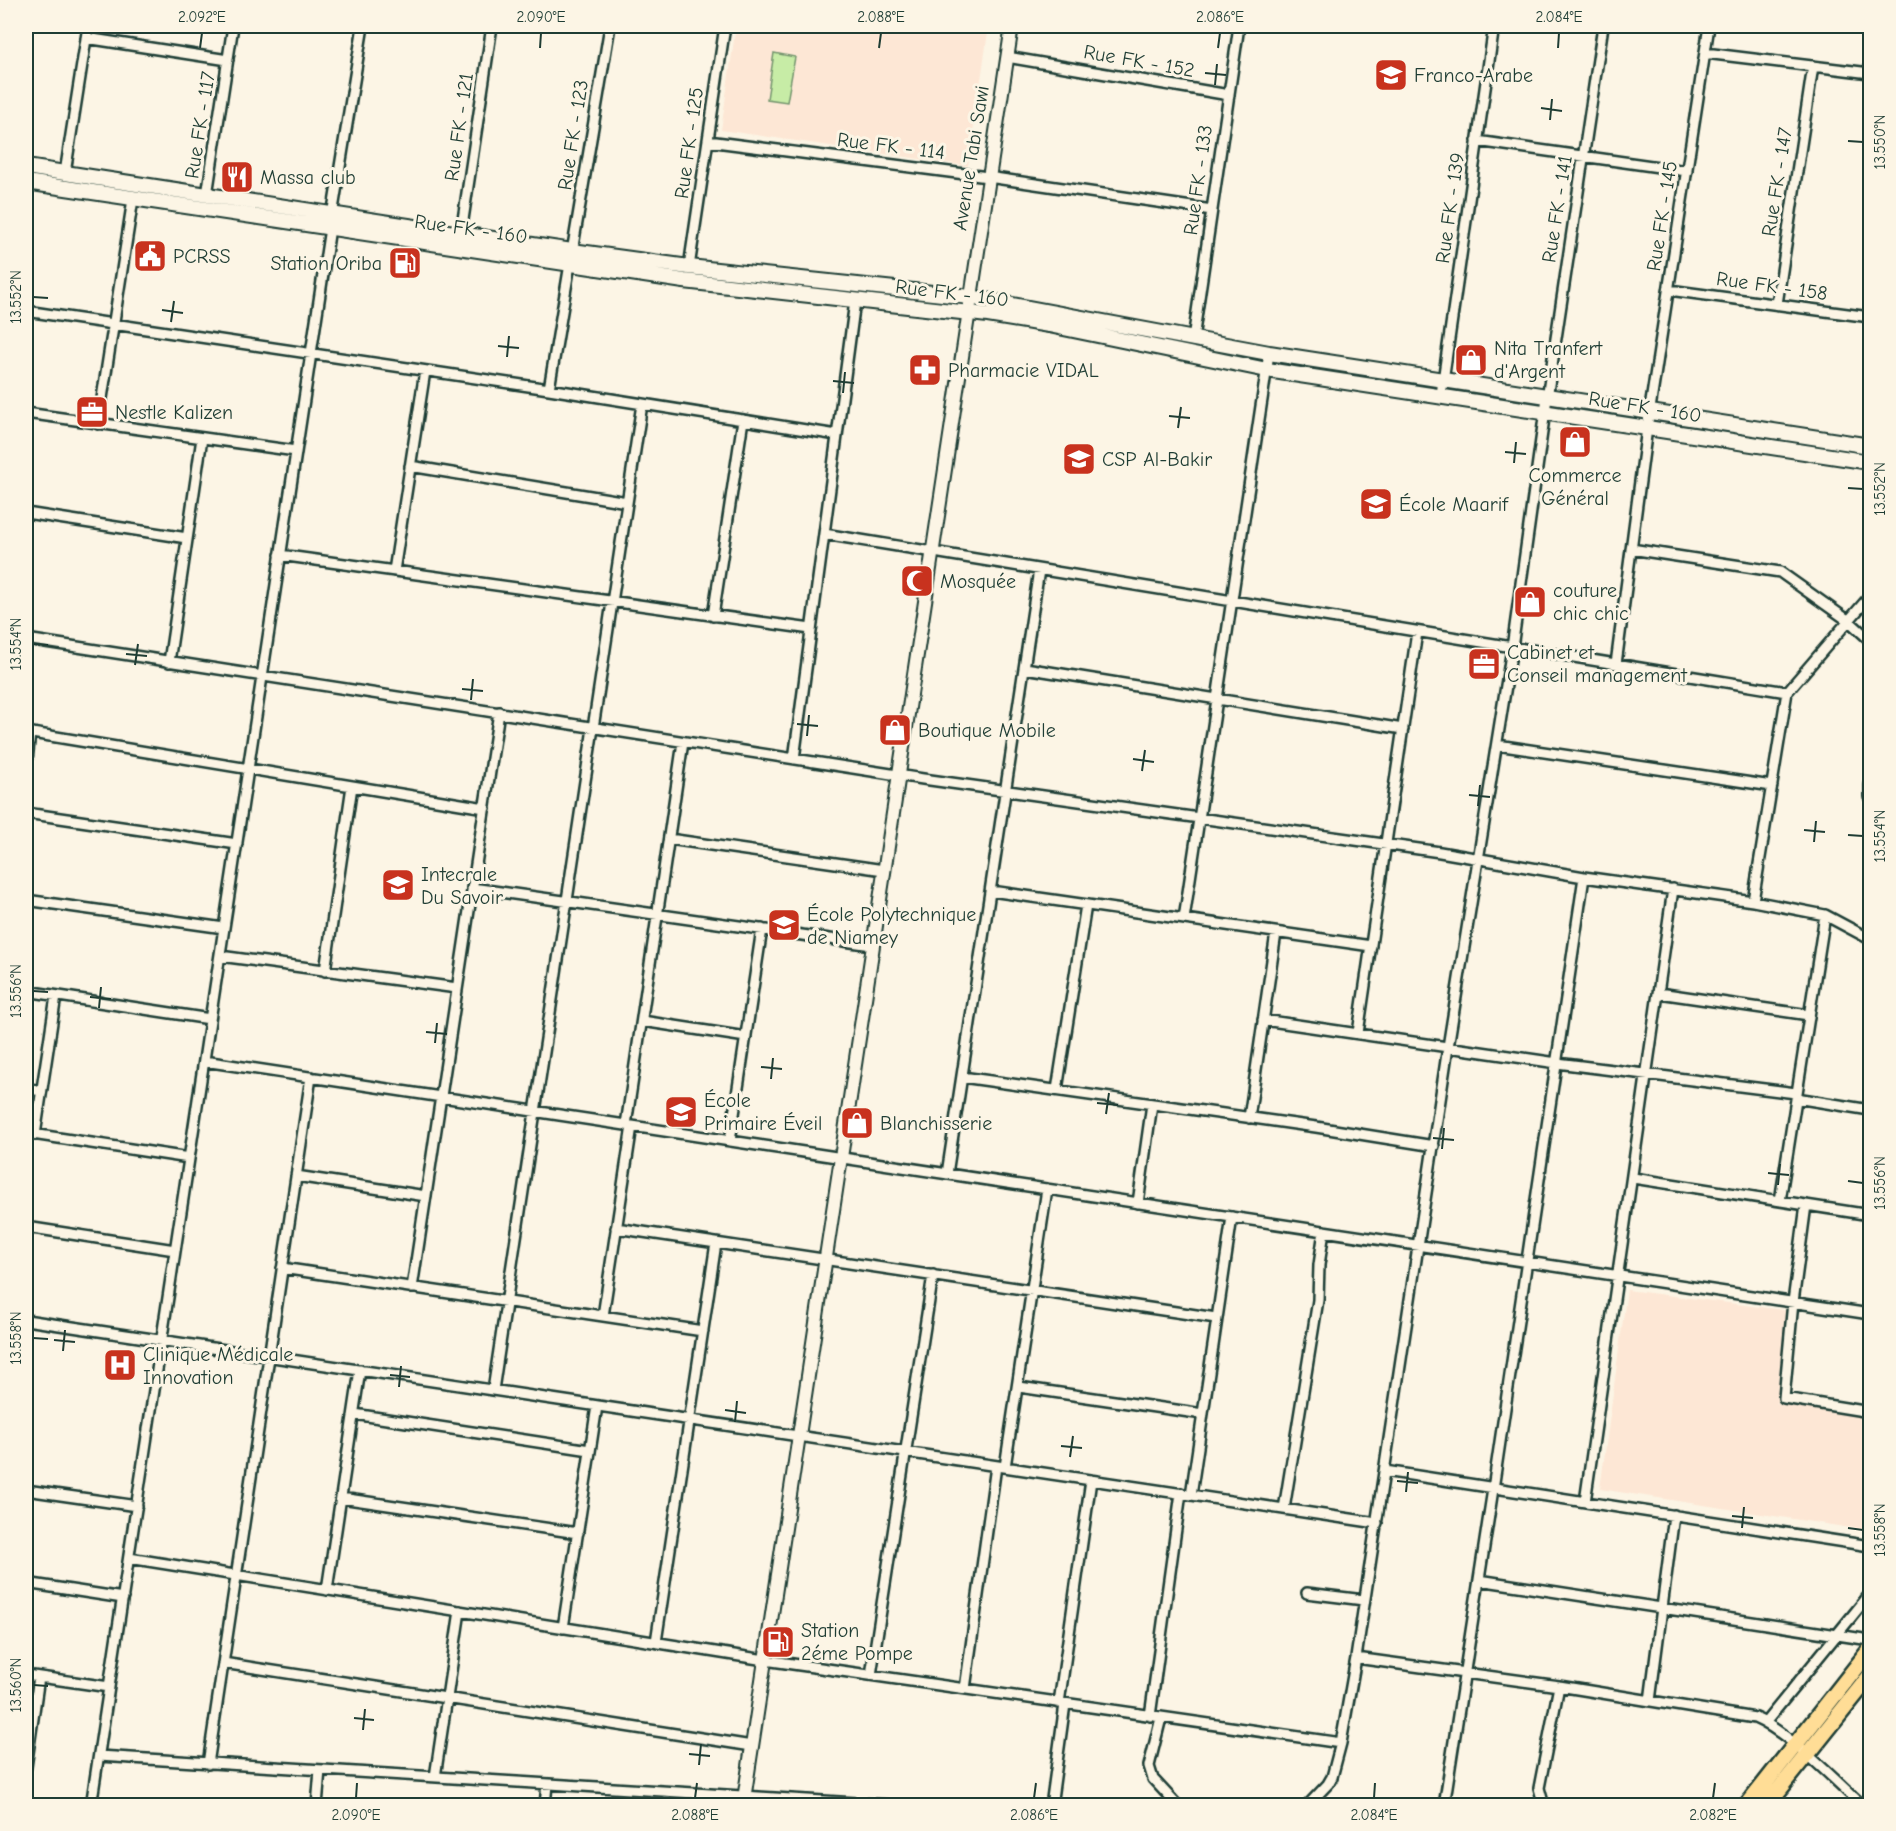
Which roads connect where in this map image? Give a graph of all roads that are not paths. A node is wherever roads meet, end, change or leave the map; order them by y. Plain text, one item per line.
1 (88, 26) edge
2 (233, 26) edge
3 (363, 26) edge
4 (492, 26) edge
5 (610, 26) edge
6 (725, 26) edge
7 (1012, 26) edge
8 (1239, 26) edge
9 (1494, 26) edge
10 (1603, 26) edge
11 (1710, 26) edge
12 (86, 38) junction
13 (1705, 53) junction
14 (1007, 57) junction
15 (228, 60) junction
16 (1813, 66) junction
17 (1870, 73) edge
18 (1229, 95) junction
19 (708, 141) junction
20 (1477, 141) junction
21 (1583, 156) junction
22 (26, 167) edge
23 (1687, 171) junction
24 (65, 173) junction
25 (988, 177) junction
26 (26, 182) edge
27 (207, 195) junction
28 (133, 199) junction
29 (1212, 210) junction
30 (331, 221) junction
31 (461, 233) junction
32 (571, 257) junction
33 (689, 267) junction
34 (1669, 290) junction
35 (970, 297) junction
36 (855, 301) junction
37 (1777, 304) junction
38 (26, 311) edge
39 (967, 313) junction
40 (1870, 317) edge
41 (1051, 318) junction
42 (114, 324) junction
43 (1193, 339) junction
44 (311, 353) junction
45 (1269, 353) junction
46 (1267, 370) junction
47 (425, 371) junction
48 (1443, 380) junction
49 (549, 389) junction
50 (1441, 395) junction
51 (1547, 397) junction
52 (642, 404) junction
53 (1545, 412) junction
54 (26, 413) edge
55 (1650, 413) junction
56 (743, 420) junction
57 (98, 424) junction
58 (1647, 428) junction
59 (837, 435) junction
60 (202, 438) junction
61 (1870, 446) edge
62 (296, 451) junction
63 (1870, 462) edge
64 (410, 466) junction
65 (627, 502) junction
66 (26, 513) edge
67 (824, 534) junction
68 (187, 538) junction
69 (1631, 549) junction
70 (931, 552) junction
71 (280, 555) junction
72 (1039, 570) junction
73 (394, 572) junction
74 (1870, 596) edge
75 (612, 601) junction
76 (1232, 602) junction
77 (713, 616) junction
78 (1849, 621) junction
79 (811, 629) junction
80 (1417, 632) junction
81 (26, 639) edge
82 (1870, 640) edge
83 (1512, 648) junction
84 (170, 662) junction
85 (1616, 664) junction
86 (1025, 668) junction
87 (262, 676) junction
88 (1787, 692) junction
89 (1217, 699) junction
90 (499, 712) junction
91 (593, 727) junction
92 (1403, 729) junction
93 (28, 732) edge
94 (683, 742) junction
95 (1497, 745) junction
96 (794, 759) junction
97 (248, 769) junction
98 (26, 770) edge
99 (898, 775) junction
100 (1870, 785) edge
101 (352, 786) junction
102 (1772, 786) junction
103 (1006, 791) junction
104 (1870, 797) edge
105 (484, 808) junction
106 (26, 813) edge
107 (1200, 818) junction
108 (669, 839) junction
109 (237, 844) junction
110 (1386, 844) junction
111 (1479, 859) junction
112 (884, 870) junction
113 (1584, 876) junction
114 (472, 888) junction
115 (1673, 889) junction
116 (990, 891) junction
117 (26, 900) edge
118 (566, 901) junction
119 (1754, 901) junction
120 (1086, 905) junction
121 (658, 914) junction
122 (1825, 915) junction
123 (1184, 919) junction
124 (224, 928) junction
125 (762, 929) junction
126 (1276, 933) junction
127 (1870, 939) edge
128 (872, 945) junction
129 (1371, 946) junction
130 (220, 956) junction
131 (325, 971) junction
132 (457, 988) junction
133 (26, 991) edge
134 (1659, 993) junction
135 (56, 996) junction
136 (1809, 1015) junction
137 (210, 1019) junction
138 (1263, 1020) junction
139 (642, 1021) junction
140 (1358, 1033) junction
141 (746, 1037) junction
142 (1448, 1047) junction
143 (204, 1061) junction
144 (1557, 1063) junction
145 (1648, 1075) junction
146 (311, 1077) junction
147 (962, 1077) junction
148 (26, 1088) edge
149 (1057, 1090) junction
150 (41, 1091) junction
151 (1796, 1095) junction
152 (441, 1097) junction
153 (1152, 1104) junction
154 (1870, 1110) edge
155 (535, 1111) junction
156 (1249, 1118) junction
157 (629, 1125) junction
158 (30, 1134) edge
159 (730, 1141) junction
160 (1434, 1146) junction
161 (189, 1158) junction
162 (840, 1158) junction
163 (947, 1174) junction
164 (296, 1176) junction
165 (1633, 1178) junction
166 (1047, 1189) junction
167 (426, 1196) junction
168 (1780, 1201) junction
169 (1138, 1203) junction
170 (1806, 1205) junction
171 (1870, 1215) edge
172 (1232, 1217) junction
173 (26, 1227) edge
174 (616, 1228) junction
175 (1324, 1231) junction
176 (716, 1243) junction
177 (1419, 1245) junction
178 (175, 1250) junction
179 (825, 1259) junction
180 (1527, 1262) junction
181 (282, 1268) junction
182 (933, 1275) junction
183 (1618, 1276) junction
184 (412, 1288) junction
185 (1033, 1290) junction
186 (506, 1302) junction
187 (1793, 1302) junction
188 (1870, 1314) edge
189 (603, 1316) junction
190 (1216, 1318) junction
191 (26, 1320) edge
192 (703, 1331) junction
193 (162, 1340) junction
194 (269, 1356) junction
195 (360, 1370) junction
196 (1019, 1387) junction
197 (493, 1390) junction
198 (597, 1406) junction
199 (1870, 1412) edge
200 (354, 1414) junction
201 (1203, 1414) junction
202 (690, 1420) junction
203 (799, 1436) junction
204 (590, 1450) junction
205 (907, 1452) junction
206 (1001, 1466) junction
207 (1385, 1471) junction
208 (1091, 1480) junction
209 (1493, 1489) junction
210 (26, 1490) edge
211 (1186, 1494) junction
212 (341, 1498) junction
213 (1585, 1502) junction
214 (137, 1506) junction
215 (1284, 1509) junction
216 (1674, 1515) junction
217 (1377, 1523) junction
218 (578, 1533) junction
219 (1870, 1546) edge
220 (129, 1558) junction
221 (236, 1575) junction
222 (1479, 1580) junction
223 (26, 1583) edge
224 (327, 1590) junction
225 (1307, 1593) dead end
226 (1870, 1594) edge
227 (123, 1598) junction
228 (1364, 1600) junction
229 (1662, 1607) junction
230 (460, 1611) junction
231 (563, 1628) junction
232 (1838, 1635) junction
233 (1870, 1640) edge
234 (656, 1642) junction
235 (1870, 1650) edge
236 (1356, 1658) junction
237 (765, 1660) junction
238 (223, 1662) junction
239 (1464, 1672) junction
240 (26, 1675) edge
241 (871, 1675) junction
242 (1870, 1676) edge
243 (39, 1677) junction
244 (1559, 1686) junction
245 (109, 1687) junction
246 (965, 1689) junction
247 (446, 1698) junction
248 (1650, 1701) junction
249 (1062, 1703) junction
250 (1155, 1717) junction
251 (1765, 1723) junction
252 (1341, 1743) junction
253 (752, 1746) junction
254 (1801, 1751) junction
255 (99, 1756) junction
256 (207, 1764) junction
257 (26, 1767) edge
258 (320, 1770) junction
259 (435, 1777) junction
260 (547, 1784) junction
261 (744, 1800) edge
262 (92, 1806) edge
263 (317, 1806) edge
264 (545, 1806) edge
265 (905, 1806) edge
266 (1051, 1806) edge
267 (1178, 1806) edge
268 (1307, 1806) edge
269 (1444, 1806) edge
270 (1544, 1806) edge
271 (1747, 1806) edge
272 (1766, 1806) edge
273 (1863, 1806) edge

1 - 12 street
2 - 15 street, Rue FK - 117
3 - 30 street
4 - 31 street, Rue FK - 121
5 - 32 street, Rue FK - 123
6 - 19 street, Rue FK - 125
7 - 14 street, Avenue Tabi Sawi
8 - 18 street, Rue FK - 133
9 - 20 street, Rue FK - 139
10 - 21 street, Rue FK - 141
11 - 13 street, Rue FK - 145
12 - 15 street
12 - 24 street
13 - 16 street
13 - 23 street, Rue FK - 145
14 - 18 street, Rue FK - 152
14 - 25 street, Avenue Tabi Sawi
15 - 27 street, Rue FK - 117
16 - 17 street
16 - 37 street, Rue FK - 147
18 - 29 street, Rue FK - 133
19 - 25 street, Rue FK - 114
19 - 33 street, Rue FK - 125
20 - 21 street
20 - 48 street, Rue FK - 139
21 - 23 street
21 - 51 street, Rue FK - 141
22 - 24 main road, Rue FK - 160
23 - 34 street, Rue FK - 145
24 - 27 main road, Rue FK - 160
25 - 29 street, Rue FK - 114
25 - 35 street, Avenue Tabi Sawi
26 - 28 main road, Rue FK - 160
27 - 30 main road, Rue FK - 160
28 - 30 main road, Rue FK - 160
28 - 42 street
29 - 43 street, Rue FK - 133
30 - 31 main road, Rue FK - 160
30 - 32 main road, Rue FK - 160
30 - 44 street
31 - 32 main road, Rue FK - 160
32 - 33 main road, Rue FK - 160
32 - 36 main road, Rue FK - 160
32 - 49 street, Rue FK - 123
33 - 35 main road, Rue FK - 160
34 - 37 street, Rue FK - 158
34 - 55 street, Rue FK - 145
35 - 39 street, Avenue Tabi Sawi
35 - 41 main road, Rue FK - 160
36 - 39 main road, Rue FK - 160
36 - 59 street
37 - 40 street, Rue FK - 158
38 - 42 street
39 - 41 main road, Rue FK - 160
39 - 70 street, Avenue Tabi Sawi
41 - 43 main road, Rue FK - 160
41 - 46 main road, Rue FK - 160
42 - 44 street
42 - 57 street
43 - 45 main road, Rue FK - 160
44 - 47 street
44 - 62 street
45 - 46 street
45 - 48 main road, Rue FK - 160
46 - 50 main road, Rue FK - 160
46 - 76 street
47 - 49 street
47 - 64 street
48 - 50 street, Rue FK - 139
48 - 51 main road, Rue FK - 160
49 - 52 street
50 - 53 main road, Rue FK - 160
51 - 53 street, Rue FK - 141
51 - 55 main road, Rue FK - 160
52 - 56 street
52 - 65 street
53 - 58 main road, Rue FK - 160
53 - 83 street, Rue FK - 141
54 - 57 street
55 - 58 street, Rue FK - 145
55 - 61 main road, Rue FK - 160
56 - 59 street
56 - 77 street
57 - 60 street
58 - 63 main road, Rue FK - 160
58 - 69 street, Rue FK - 145
59 - 67 street
60 - 62 street
60 - 68 street
62 - 71 street
64 - 65 street
64 - 73 street
65 - 75 street
66 - 68 street
67 - 70 street
67 - 79 street
68 - 84 street
69 - 78 street
69 - 85 street, Rue FK - 145
70 - 72 street
70 - 99 street, Avenue Tabi Sawi
71 - 73 street
71 - 87 street
72 - 76 street
72 - 86 street
73 - 75 street
74 - 78 street
75 - 77 street
75 - 91 street
76 - 80 street
76 - 89 street
77 - 79 street
78 - 82 street
78 - 88 street
79 - 96 street
80 - 83 street
80 - 92 street
81 - 84 street
83 - 85 street
83 - 95 street, Rue FK - 141
84 - 87 street
85 - 88 street
86 - 89 street
86 - 103 street
87 - 90 street
87 - 97 street
88 - 102 street
89 - 92 street
89 - 107 street
90 - 91 street
90 - 105 street
91 - 94 street
91 - 118 street
92 - 110 street
93 - 97 street
93 - 98 street
94 - 96 street
94 - 108 street
95 - 102 street
95 - 111 street, Rue FK - 141
96 - 99 street
97 - 101 street
97 - 109 street
99 - 103 street
99 - 112 street, Avenue Tabi Sawi
100 - 104 street
101 - 105 street
101 - 131 street
102 - 119 street
103 - 107 street
103 - 116 street
105 - 114 street
106 - 109 street
107 - 110 street
107 - 123 street
108 - 112 street
108 - 121 street
109 - 124 street
110 - 111 street
110 - 129 street
111 - 113 street
111 - 142 street, Rue FK - 141
112 - 128 street, Avenue Tabi Sawi
113 - 115 street
113 - 144 street
114 - 118 street
114 - 132 street
115 - 119 street
115 - 134 street
116 - 120 street
116 - 147 street
117 - 124 street
118 - 121 street
118 - 155 street
119 - 122 street
120 - 123 street
120 - 149 street
121 - 125 street
121 - 139 street
122 - 127 street
122 - 136 street
123 - 126 street
124 - 130 street
125 - 128 street
125 - 141 street
126 - 129 street
126 - 138 street
128 - 162 street, Avenue Tabi Sawi
129 - 140 street
130 - 131 street
130 - 137 street
131 - 132 street
132 - 152 street
133 - 135 street
134 - 136 street
134 - 145 street
135 - 137 street
135 - 150 street
136 - 151 street
137 - 143 street
138 - 140 street
138 - 156 street
139 - 141 street
139 - 157 street
140 - 142 street
141 - 159 street
142 - 144 street
142 - 160 street, Rue FK - 141
143 - 146 street
143 - 161 street
144 - 145 street
144 - 180 street
145 - 151 street
145 - 165 street
146 - 152 street
146 - 164 street
147 - 149 street
147 - 163 street
148 - 150 street
149 - 153 street
150 - 158 street
151 - 154 street
151 - 168 street
152 - 155 street
152 - 167 street
153 - 156 street
153 - 169 street
155 - 157 street
155 - 186 street
156 - 160 street
157 - 159 street
157 - 174 street
158 - 161 street
159 - 162 street
160 - 177 street, Rue FK - 141
161 - 178 street
162 - 163 street
162 - 179 street, Avenue Tabi Sawi
163 - 166 street
164 - 167 street
164 - 181 street
165 - 168 street
165 - 183 street
166 - 169 street
166 - 185 street
167 - 184 street
168 - 170 street
169 - 172 street
170 - 171 street
170 - 187 street
172 - 175 street
172 - 190 street
173 - 178 street
174 - 176 street
174 - 189 street
175 - 177 street
175 - 215 street
176 - 179 street
176 - 192 street
177 - 180 street
177 - 207 street, Rue FK - 141
178 - 193 street
179 - 182 street
179 - 203 street, Avenue Tabi Sawi
180 - 183 street
180 - 209 street
181 - 184 street
181 - 194 street
182 - 185 street
182 - 205 street
183 - 187 street
183 - 213 street
184 - 186 street
185 - 190 street
185 - 196 street
186 - 189 street
186 - 197 street
187 - 188 street
187 - 199 street
189 - 192 street
190 - 201 street
191 - 193 street
192 - 202 street
193 - 194 street
193 - 214 street
194 - 195 street
194 - 221 street
195 - 197 street
195 - 200 street
196 - 201 street
196 - 206 street
197 - 198 street
198 - 202 street
198 - 204 street
200 - 204 street
200 - 212 street
201 - 211 street
202 - 203 street
202 - 234 street
203 - 205 street
203 - 237 street, Avenue Tabi Sawi
204 - 218 street
205 - 206 street
205 - 241 street
206 - 208 street
206 - 246 street
207 - 209 street
207 - 217 street, Rue FK - 141
208 - 211 street
208 - 249 street
209 - 213 street
209 - 222 street
210 - 214 street
211 - 215 street
211 - 250 street
212 - 218 street
212 - 224 street
213 - 216 street
214 - 220 street
215 - 217 street
216 - 219 street
216 - 229 street
217 - 228 street, Rue FK - 141
218 - 231 street
220 - 221 street
220 - 227 street
221 - 224 street
221 - 238 street
222 - 229 street
222 - 239 street
223 - 227 street
224 - 230 street
225 - 228 street
226 - 232 street
227 - 245 street
228 - 236 street, Rue FK - 141
229 - 232 street
229 - 248 street
230 - 231 street
230 - 247 street
231 - 234 street
232 - 233 street
232 - 251 street
234 - 237 street
235 - 254 main road
236 - 239 street
236 - 252 street, Rue FK - 141
237 - 241 street
237 - 253 street, Avenue Tabi Sawi
238 - 247 street
238 - 256 street
239 - 244 street
239 - 269 street
240 - 243 street
241 - 246 street
242 - 254 main road
243 - 245 street
243 - 257 street
244 - 248 street
244 - 270 street
245 - 255 street
246 - 249 street
247 - 253 street
247 - 259 street
248 - 251 street
249 - 250 street
249 - 266 street
250 - 252 street
250 - 267 street
251 - 254 street
252 - 268 street, Rue FK - 141
253 - 261 street, Avenue Tabi Sawi
254 - 271 main road
254 - 272 main road
254 - 273 street
255 - 256 street
255 - 262 street
256 - 258 street
258 - 259 street
258 - 263 street
259 - 260 street
260 - 261 street
260 - 264 street
261 - 265 street

